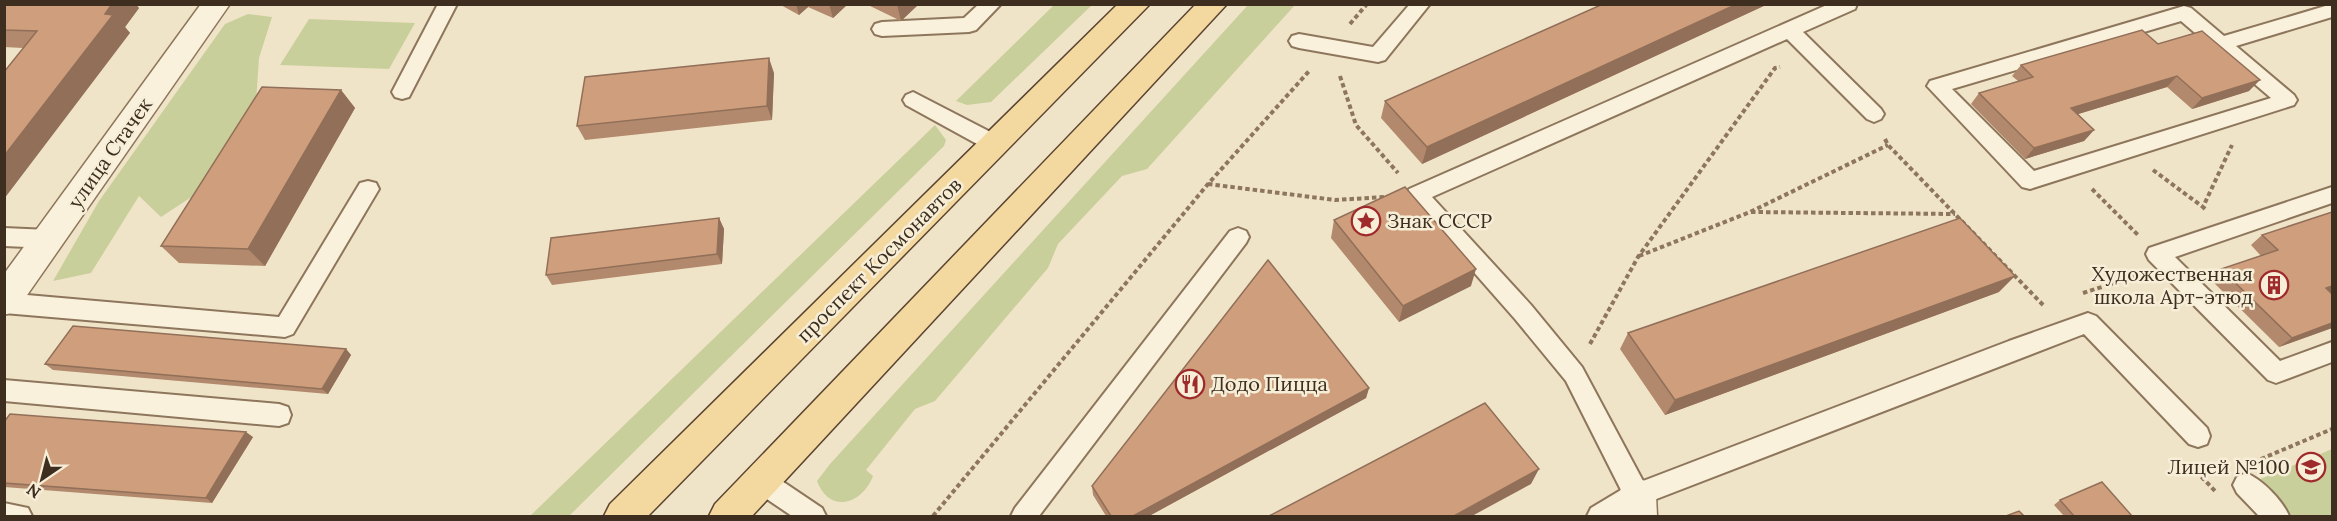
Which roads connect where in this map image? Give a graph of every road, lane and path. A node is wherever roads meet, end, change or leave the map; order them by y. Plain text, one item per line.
1 (216, 4) edge
2 (448, 4) edge
3 (992, 4) edge
4 (1136, 4) edge
5 (1213, 4) edge
6 (1367, 4) edge
7 (1421, 4) edge
8 (1848, 4) edge
9 (2332, 10) edge
10 (882, 28) dead end
11 (1790, 30) junction
12 (1299, 41) dead end
13 (2221, 44) junction
14 (1330, 47) junction
15 (1813, 53) junction
16 (402, 92) dead end
17 (913, 100) dead end
18 (1874, 114) joint
19 (2235, 117) junction
20 (995, 144) junction
21 (1888, 145) junction
22 (2127, 151) junction
23 (2072, 168) junction
24 (1208, 184) junction
25 (368, 189) dead end
26 (1417, 195) junction
27 (2332, 195) edge
28 (2203, 207) junction
29 (1750, 212) junction
30 (1955, 214) junction
31 (2225, 232) junction
32 (4, 237) edge
33 (1238, 237) dead end
34 (49, 239) junction
35 (1638, 256) junction
36 (2163, 260) junction
37 (2073, 297) dead end
38 (4, 302) edge
39 (2054, 303) dead end
40 (2044, 306) junction
41 (2067, 329) junction
42 (2332, 352) edge
43 (1574, 374) junction
44 (4, 390) edge
45 (279, 415) dead end
46 (2332, 429) edge
47 (2198, 436) dead end
48 (2190, 465) dead end
49 (2249, 474) joint
50 (761, 481) junction
51 (2223, 499) dead end
52 (1637, 506) edge
53 (4, 515) edge
54 (19, 516) edge
55 (623, 516) edge
56 (728, 516) edge
57 (813, 516) edge
58 (933, 516) edge
59 (1024, 516) edge
60 (1600, 516) edge
61 (2276, 516) edge

1 - 34 street, улица Стачек
2 - 16 lane
3 - 10 lane
4 - 20 main road, проспект Космонавтов
5 - 50 main road
6 - 14 path
7 - 14 lane
8 - 11 lane
9 - 13 lane
11 - 15 lane
11 - 26 lane
12 - 14 lane
13 - 19 lane
13 - 23 lane
14 - 24 path
14 - 26 path
15 - 18 lane
15 - 35 path
17 - 20 lane
18 - 21 path
19 - 22 lane
19 - 28 path
20 - 55 main road, проспект Космонавтов
21 - 29 path
21 - 30 path
22 - 23 lane
22 - 28 path
23 - 36 path
24 - 26 path
24 - 58 path
25 - 38 lane
26 - 43 lane
27 - 31 lane
28 - 31 path
29 - 30 path
29 - 35 path
30 - 40 path
31 - 36 lane
32 - 34 lane
33 - 59 lane
34 - 38 street, улица Стачек
35 - 43 path
36 - 37 path
36 - 42 lane
39 - 40 path
40 - 41 path
41 - 47 lane
41 - 52 lane
43 - 52 lane
44 - 45 lane
46 - 49 path
48 - 51 path
49 - 61 lane
50 - 56 main road
50 - 57 lane
52 - 60 lane
53 - 54 lane

